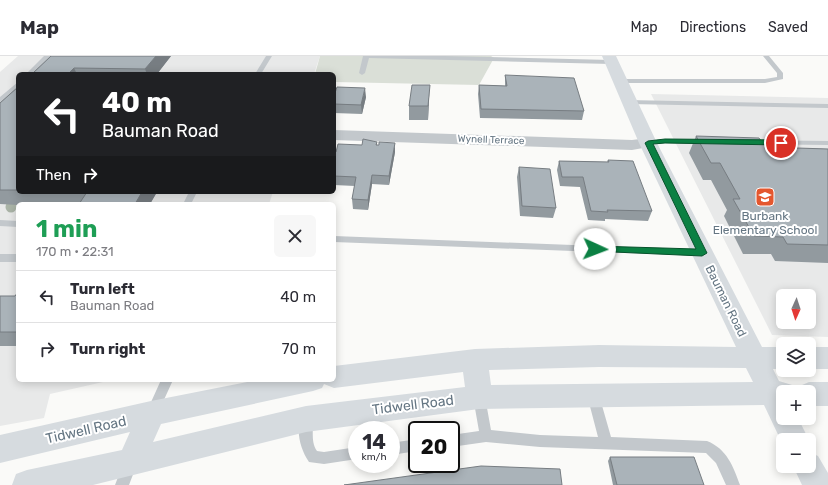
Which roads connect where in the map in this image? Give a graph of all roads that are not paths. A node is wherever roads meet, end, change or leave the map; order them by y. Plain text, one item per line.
1 (48, 56) edge
2 (269, 56) edge
3 (366, 56) edge
4 (766, 56) edge
5 (610, 59) edge
6 (31, 72) edge
7 (259, 72) edge
8 (362, 73) dead end
9 (620, 81) junction
10 (16, 86) edge
11 (0, 101) edge
12 (630, 102) junction
13 (828, 106) edge
14 (336, 135) edge
15 (712, 142) edge
16 (743, 142) edge
17 (648, 143) junction
18 (828, 143) edge
19 (0, 223) edge
20 (16, 224) edge
21 (336, 239) edge
22 (702, 253) junction
23 (0, 258) edge
24 (16, 258) edge
25 (754, 358) junction
26 (776, 358) edge
27 (816, 358) edge
28 (828, 358) edge
29 (475, 360) junction
30 (336, 377) edge
31 (166, 382) edge
32 (294, 382) edge
33 (276, 384) edge
34 (816, 394) edge
35 (828, 394) edge
36 (479, 396) junction
37 (592, 396) junction
38 (776, 398) edge
39 (776, 405) edge
40 (151, 414) junction
41 (306, 419) junction
42 (486, 436) junction
43 (460, 440) edge
44 (606, 444) junction
45 (0, 449) edge
46 (348, 455) edge
47 (127, 473) edge
48 (26, 485) edge
49 (733, 485) edge

1 - 6 lane
2 - 7 lane
3 - 5 lane
3 - 8 lane
4 - 9 lane
5 - 9 main road, Bauman Road
9 - 12 main road, Bauman Road
10 - 11 lane
12 - 13 lane
12 - 17 main road, Bauman Road
14 - 17 street, Wynell Terrace
15 - 17 lane
16 - 18 lane
17 - 22 main road, Bauman Road
19 - 20 lane
21 - 22 lane
22 - 25 main road, Bauman Road
23 - 24 lane
25 - 26 main road
25 - 29 main road
25 - 38 main road, Bauman Road
27 - 28 main road
29 - 30 main road
29 - 36 main road
31 - 40 lane
32 - 33 main road, Tidwell Road
33 - 40 main road, Tidwell Road
34 - 35 main road
36 - 37 main road, Tidwell Road
36 - 41 main road, Tidwell Road
36 - 42 lane
37 - 39 main road, Tidwell Road
37 - 44 lane
40 - 45 main road, Tidwell Road
40 - 47 main road
41 - 46 lane
41 - 47 main road, Tidwell Road
42 - 43 lane
42 - 44 lane
44 - 49 lane
47 - 48 main road, Tidwell Road

